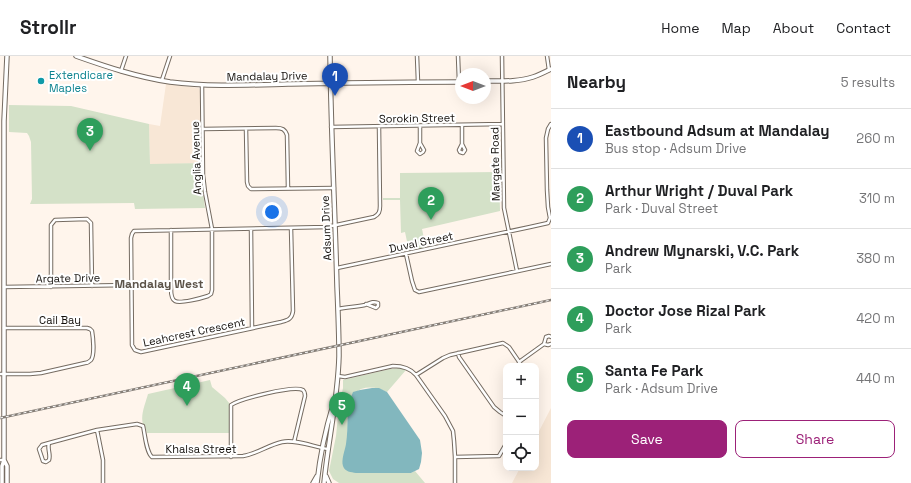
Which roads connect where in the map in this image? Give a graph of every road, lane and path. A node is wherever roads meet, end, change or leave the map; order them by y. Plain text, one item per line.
1 (7, 56) edge
2 (76, 56) edge
3 (126, 56) edge
4 (170, 56) edge
5 (330, 56) edge
6 (417, 56) edge
7 (458, 56) edge
8 (502, 56) edge
9 (546, 56) edge
10 (82, 57) edge
11 (459, 68) edge
12 (550, 70) edge
13 (121, 72) junction
14 (162, 80) junction
15 (491, 81) edge
16 (502, 81) junction
17 (418, 82) junction
18 (455, 82) edge
19 (330, 84) junction
20 (202, 85) junction
21 (2, 121) edge
22 (503, 124) junction
23 (551, 124) edge
24 (420, 126) junction
25 (462, 126) junction
26 (379, 127) junction
27 (331, 128) junction
28 (203, 129) junction
29 (246, 129) junction
30 (420, 143) dead end
31 (462, 144) dead end
32 (0, 161) edge
33 (5, 161) junction
34 (288, 188) junction
35 (334, 188) junction
36 (2, 201) edge
37 (336, 225) junction
38 (291, 228) junction
39 (212, 229) junction
40 (251, 229) junction
41 (171, 230) junction
42 (509, 232) junction
43 (2, 241) edge
44 (406, 254) junction
45 (551, 264) edge
46 (337, 268) junction
47 (517, 271) junction
48 (92, 286) junction
49 (131, 286) junction
50 (2, 287) edge
51 (51, 287) junction
52 (366, 304) dead end
53 (338, 309) junction
54 (252, 327) junction
55 (4, 328) junction
56 (551, 337) edge
57 (544, 344) junction
58 (551, 344) edge
59 (458, 353) junction
60 (519, 362) joint
61 (2, 374) edge
62 (416, 375) junction
63 (338, 376) junction
64 (334, 400) junction
65 (503, 414) edge
66 (97, 430) junction
67 (294, 442) junction
68 (49, 443) junction
69 (322, 448) junction
70 (329, 449) junction
71 (503, 449) edge
72 (231, 457) junction
73 (455, 458) junction
74 (2, 460) edge
75 (325, 473) junction
76 (318, 474) junction
77 (2, 483) edge
78 (7, 483) edge
79 (103, 483) edge
80 (313, 483) edge
81 (317, 483) edge
82 (324, 483) edge
83 (329, 483) edge
84 (455, 483) edge

1 - 21 street
2 - 10 street, Mandalay Drive
3 - 13 street
4 - 14 street
5 - 19 street, Adsum Drive
6 - 17 street
7 - 11 street
8 - 16 street, Margate Road
9 - 12 street
10 - 13 street, Mandalay Drive
12 - 16 street
13 - 14 street, Mandalay Drive
14 - 20 street, Mandalay Drive
15 - 16 street
16 - 22 street, Margate Road
17 - 18 street, Mandalay Drive
17 - 19 street, Mandalay Drive
19 - 20 street, Mandalay Drive
19 - 27 street, Adsum Drive
20 - 28 street, Anglia Avenue
21 - 33 street
22 - 25 street, Sorokin Street
22 - 42 street, Margate Road
23 - 42 street, Duval Street
24 - 25 street, Sorokin Street
24 - 26 street, Sorokin Street
24 - 30 street
25 - 31 street
26 - 27 street, Sorokin Street
26 - 37 street, Leahcrest Crescent
27 - 35 street, Adsum Drive
28 - 29 street
28 - 39 street, Anglia Avenue
29 - 34 street
29 - 34 street
32 - 33 street
33 - 36 street
34 - 35 street
35 - 37 street, Adsum Drive
36 - 43 street
37 - 38 street, Leahcrest Crescent
37 - 46 street, Adsum Drive
38 - 40 street, Leahcrest Crescent
38 - 54 street, Leahcrest Crescent
39 - 40 street, Leahcrest Crescent
39 - 41 street, Leahcrest Crescent
39 - 41 street, Anglia Avenue
40 - 54 street
41 - 49 street, Leahcrest Crescent
42 - 44 street, Duval Street
42 - 47 street, Margate Road
43 - 50 street
44 - 46 street, Duval Street
44 - 47 street
45 - 47 street
46 - 53 street, Adsum Drive
48 - 49 street, Argate Drive
48 - 51 street, Argate Drive
48 - 51 street
49 - 54 street, Leahcrest Crescent
50 - 51 street, Argate Drive
50 - 55 street
52 - 53 street
53 - 63 street, Adsum Drive
55 - 61 street
55 - 61 street, Cail Bay
56 - 57 street
57 - 58 street
57 - 60 street
59 - 60 street
59 - 62 street
59 - 65 street
61 - 74 street
62 - 63 street
62 - 73 street
63 - 64 street, Adsum Drive
64 - 69 street, Adsum Drive
64 - 70 street, Adsum Drive
66 - 68 street, Khalsa Street
66 - 72 street, Khalsa Street
66 - 79 street
67 - 69 street, Khalsa Street
67 - 72 street, Khalsa Street
67 - 72 street
68 - 68 street
69 - 70 street, Khalsa Street
69 - 76 street, Adsum Drive
70 - 75 street, Adsum Drive
71 - 73 street
73 - 84 street
74 - 77 street
74 - 78 street
75 - 82 street, Adsum Drive
75 - 83 street
76 - 80 street
76 - 81 street, Adsum Drive

